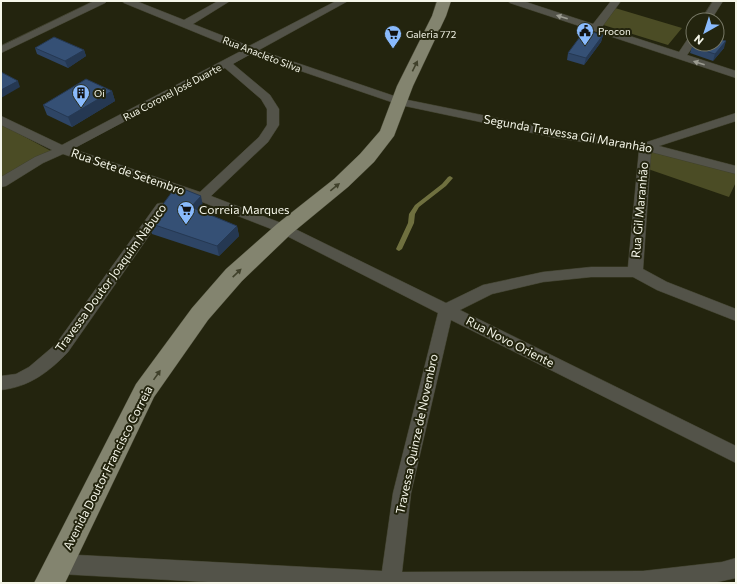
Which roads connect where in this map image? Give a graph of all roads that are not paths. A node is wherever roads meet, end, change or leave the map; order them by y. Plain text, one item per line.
1 (102, 1) edge
2 (127, 1) edge
3 (225, 1) edge
4 (343, 1) edge
5 (444, 1) edge
6 (513, 1) edge
7 (616, 1) edge
8 (718, 1) edge
9 (711, 12) edge
10 (185, 24) junction
11 (596, 28) junction
12 (1, 50) edge
13 (248, 50) junction
14 (685, 51) edge
15 (681, 57) junction
16 (226, 63) junction
17 (736, 75) edge
18 (400, 102) junction
19 (736, 117) edge
20 (1, 120) edge
21 (645, 147) junction
22 (62, 150) junction
23 (736, 170) edge
24 (1, 183) edge
25 (175, 189) junction
26 (202, 197) junction
27 (284, 229) junction
28 (635, 272) junction
29 (446, 310) junction
30 (736, 315) edge
31 (1, 383) edge
32 (736, 455) edge
33 (736, 568) edge
34 (54, 574) edge
35 (391, 582) edge

1 - 12 street
2 - 10 street, Rua Anacleto Silva
3 - 10 street
4 - 13 street, Rua Coronel José Duarte
18 -> 5 main road, Avenida Doutor Francisco Correia
11 -> 6 street
7 - 11 street
8 - 9 street
10 - 13 street, Rua Anacleto Silva
11 - 15 street
13 - 16 street, Rua Coronel José Duarte
13 - 18 street, Rua Anacleto Silva
14 - 15 street
17 -> 15 street
16 - 22 street, Rua Coronel José Duarte
16 - 26 street
18 - 21 street, Segunda Travessa Gil Maranhão
27 -> 18 main road, Avenida Doutor Francisco Correia
19 - 21 street, Rua Gil Maranhão
20 - 22 street, Rua Sete de Setembro
21 - 23 street, Segunda Travessa Gil Maranhão
21 - 28 street, Rua Gil Maranhão
22 - 24 street, Rua Coronel José Duarte
22 - 25 street, Rua Sete de Setembro
25 - 26 street, Rua Sete de Setembro
25 - 31 street, Travessa Doutor Joaquim Nabuco
26 - 27 street, Rua Sete de Setembro
27 - 29 street, Rua Novo Oriente
34 -> 27 main road, Avenida Doutor Francisco Correia
28 - 29 street
28 - 30 street
29 - 32 street, Rua Novo Oriente
29 - 35 street, Travessa Quinze de Novembro
33 - 35 street
34 - 35 street

